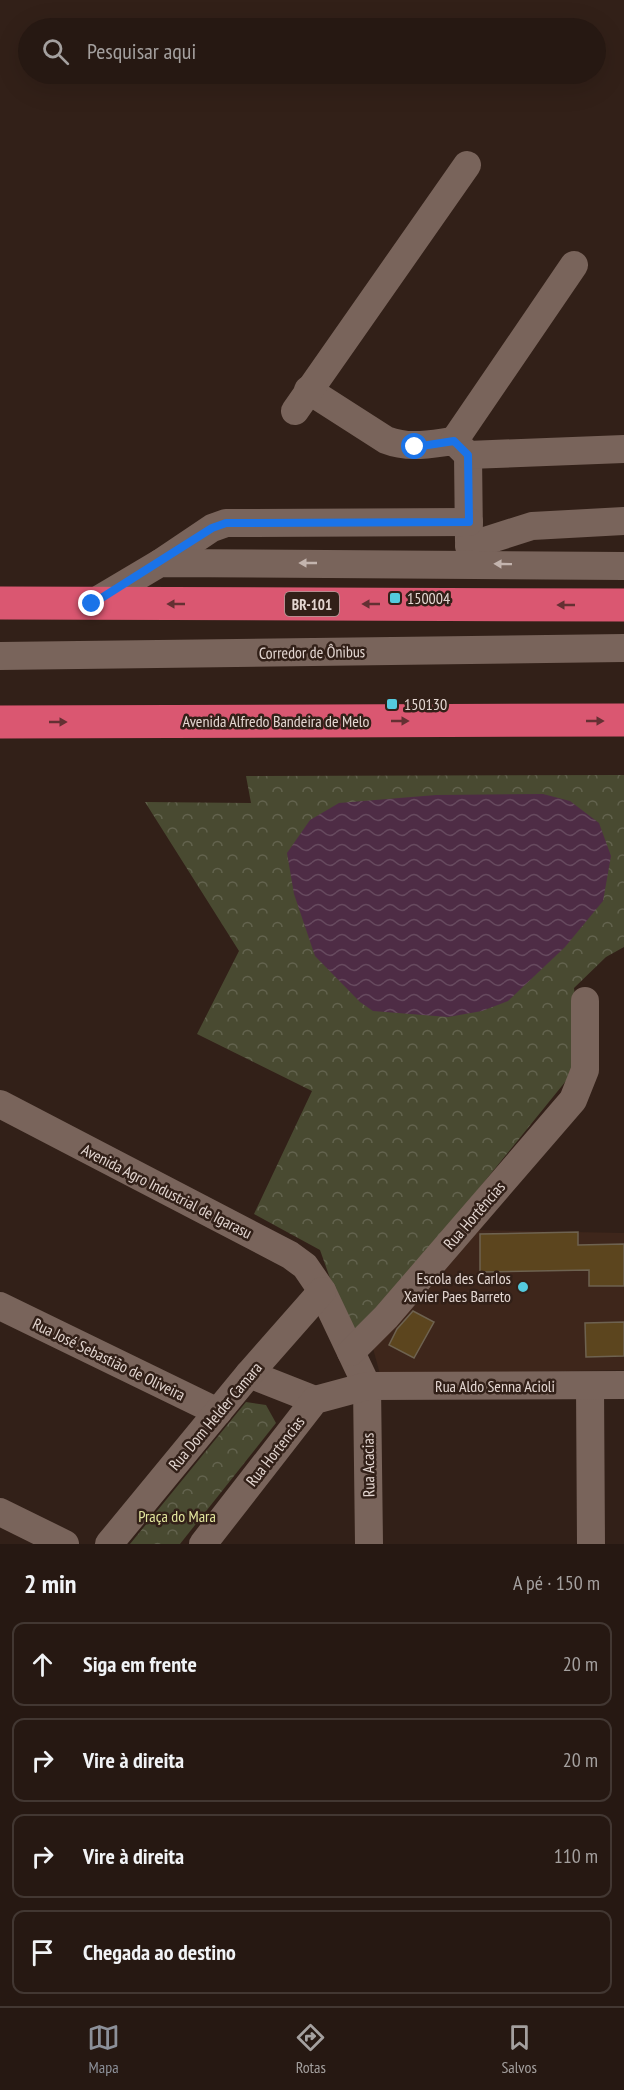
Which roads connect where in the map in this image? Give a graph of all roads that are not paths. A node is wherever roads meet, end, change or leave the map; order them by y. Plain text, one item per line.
1 (467, 165) dead end
2 (574, 265) dead end
3 (461, 448) junction
4 (624, 449) edge
5 (624, 521) edge
6 (469, 544) junction
7 (160, 563) junction
8 (624, 566) edge
9 (0, 603) edge
10 (92, 604) junction
11 (624, 605) edge
12 (624, 648) edge
13 (0, 656) edge
14 (624, 720) edge
15 (0, 722) edge
16 (585, 1000) dead end
17 (0, 1104) edge
18 (322, 1291) junction
19 (0, 1306) edge
20 (351, 1352) junction
21 (249, 1374) junction
22 (624, 1385) edge
23 (367, 1386) junction
24 (590, 1386) junction
25 (315, 1400) junction
26 (218, 1412) junction
27 (0, 1512) edge
28 (65, 1544) edge
29 (109, 1544) edge
30 (203, 1544) edge
31 (369, 1544) edge
32 (591, 1544) edge

1 - 3 street
2 - 3 street
3 - 4 street
3 - 6 street
5 - 6 street
6 -> 7 street
6 - 7 street
8 -> 6 street
7 - 10 street
9 - 10 highway, BR-101
11 -> 10 highway, BR-101
12 - 13 street, Corredor de Ônibus
15 -> 14 highway, Avenida Alfredo Bandeira de Melo
16 - 20 street, Rua Hortências
17 - 18 street, Avenida Agro Industrial de Igarasu
18 - 20 street, Avenida Agro Industrial de Igarasu
18 - 21 street, Rua Dom Helder Camara
19 - 26 street, Rua José Sebastião de Oliveira
20 - 23 street, Avenida Agro Industrial de Igarasu
21 - 25 street
21 - 26 street, Rua Dom Helder Camara
22 - 24 street, Rua Aldo Senna Acioli
23 - 24 street, Rua Aldo Senna Acioli
23 - 25 street, Rua Hortencias
23 - 31 street, Rua Acacias
24 - 32 street
25 - 30 street, Rua Hortencias
26 - 29 street, Rua Dom Helder Camara
27 - 28 street

